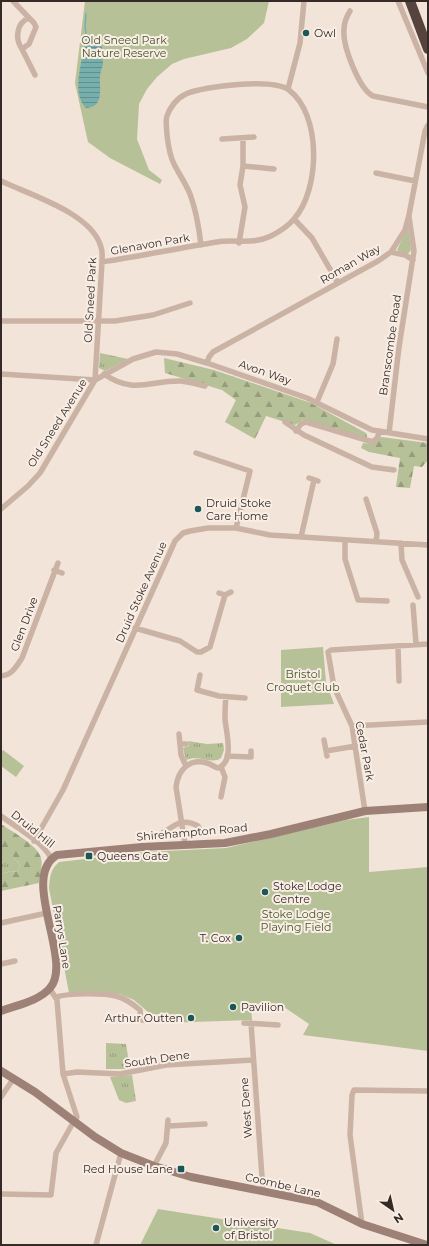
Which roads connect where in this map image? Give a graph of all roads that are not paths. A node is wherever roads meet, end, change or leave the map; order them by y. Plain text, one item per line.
1 (13, 1) edge
2 (304, 1) edge
3 (398, 1) edge
4 (410, 1) edge
5 (417, 1) edge
6 (350, 11) dead end
7 (29, 18) junction
8 (428, 30) edge
9 (22, 49) junction
10 (428, 49) edge
11 (428, 73) edge
12 (35, 75) dead end
13 (288, 89) junction
14 (428, 107) edge
15 (428, 124) edge
16 (254, 137) dead end
17 (243, 138) junction
18 (222, 139) dead end
19 (243, 166) junction
20 (274, 169) dead end
21 (376, 174) dead end
22 (1, 181) edge
23 (415, 181) junction
24 (409, 215) junction
25 (294, 219) junction
26 (239, 242) junction
27 (201, 245) junction
28 (391, 252) junction
29 (413, 260) junction
30 (102, 262) junction
31 (338, 283) junction
32 (190, 303) dead end
33 (1, 321) edge
34 (100, 322) junction
35 (337, 339) dead end
36 (207, 363) junction
37 (1, 374) edge
38 (104, 374) junction
39 (95, 380) junction
40 (206, 386) dead end
41 (317, 402) junction
42 (285, 422) dead end
43 (296, 431) junction
44 (380, 432) junction
45 (389, 433) junction
46 (428, 439) edge
47 (196, 452) dead end
48 (394, 470) dead end
49 (314, 480) dead end
50 (366, 499) dead end
51 (375, 504) dead end
52 (368, 506) junction
53 (1, 509) edge
54 (236, 528) junction
55 (301, 537) junction
56 (345, 540) junction
57 (376, 542) junction
58 (401, 543) junction
59 (428, 545) edge
60 (58, 563) dead end
61 (54, 570) junction
62 (62, 573) dead end
63 (231, 592) dead end
64 (410, 594) dead end
65 (387, 601) dead end
66 (407, 611) dead end
67 (135, 628) junction
68 (416, 644) junction
69 (428, 644) edge
70 (398, 646) junction
71 (200, 675) dead end
72 (1, 676) edge
73 (399, 682) dead end
74 (226, 697) junction
75 (245, 698) dead end
76 (428, 722) edge
77 (352, 726) junction
78 (179, 734) dead end
79 (324, 740) dead end
80 (356, 746) junction
81 (251, 750) dead end
82 (228, 756) junction
83 (186, 766) junction
84 (221, 767) junction
85 (221, 797) dead end
86 (428, 807) edge
87 (365, 811) junction
88 (1, 816) edge
89 (181, 824) junction
90 (202, 834) dead end
91 (154, 836) dead end
92 (34, 841) junction
93 (185, 844) junction
94 (51, 858) junction
95 (47, 913) junction
96 (1, 923) edge
97 (14, 961) dead end
98 (1, 964) edge
99 (50, 989) junction
100 (56, 997) junction
101 (1, 1011) edge
102 (145, 1020) dead end
103 (244, 1023) dead end
104 (251, 1023) junction
105 (278, 1024) dead end
106 (253, 1060) junction
107 (1, 1071) edge
108 (63, 1074) junction
109 (14, 1078) junction
110 (428, 1090) edge
111 (1, 1097) edge
112 (74, 1121) junction
113 (205, 1124) dead end
114 (121, 1153) junction
115 (154, 1166) junction
116 (263, 1191) junction
117 (1, 1194) edge
118 (362, 1224) junction
119 (96, 1245) edge
120 (426, 1245) edge

1 - 7 street
2 - 13 street
3 - 11 street
4 - 10 highway
5 - 8 highway
6 - 14 street
7 - 9 street
7 - 9 street
9 - 12 street
13 - 25 street, Glenavon Park
13 - 27 street, Glenavon Park
15 - 23 street, Roman Way
16 - 17 street
17 - 18 street
17 - 19 street
19 - 20 street
19 - 26 street
21 - 23 street
22 - 30 street, Old Sneed Park
23 - 24 street, Roman Way
24 - 28 street, Roman Way
24 - 29 street, Branscombe Road
25 - 26 street, Glenavon Park
25 - 31 street
26 - 27 street, Glenavon Park
27 - 30 street, Glenavon Park
28 - 29 street
28 - 31 street, Roman Way
29 - 45 street, Branscombe Road
30 - 34 street, Old Sneed Park
31 - 36 street, Roman Way
32 - 34 street
33 - 34 street
34 - 39 street, Old Sneed Park
35 - 41 street
36 - 38 street, Avon Way
36 - 41 street, Avon Way
37 - 39 street
38 - 39 street, Avon Way
38 - 40 street
39 - 53 street, Old Sneed Avenue
41 - 44 street, Avon Way
42 - 43 street
43 - 44 street
43 - 48 street
44 - 45 street, Avon Way
45 - 46 street, Avon Way
47 - 54 street
49 - 55 street
50 - 52 street
51 - 52 street
52 - 57 street
54 - 55 street, Druid Stoke Avenue
54 - 67 street, Druid Stoke Avenue
55 - 56 street, Druid Stoke Avenue
56 - 57 street, Druid Stoke Avenue
56 - 65 street
57 - 58 street, Druid Stoke Avenue
58 - 59 street, Druid Stoke Avenue
58 - 64 street
60 - 61 street, Glen Drive
61 - 62 street
61 - 72 street, Glen Drive
63 - 67 street
66 - 68 street
67 - 92 street, Druid Stoke Avenue
68 - 69 street
68 - 70 street
70 - 73 street
70 - 77 street, Cedar Park
71 - 74 street
74 - 75 street
74 - 82 street
76 - 77 street
77 - 80 street, Cedar Park
78 - 83 street
79 - 80 street
80 - 87 street, Cedar Park
81 - 82 street
82 - 84 street
83 - 84 street
83 - 89 street
84 - 85 street
86 - 87 main road, Shirehampton Road
87 - 93 main road, Shirehampton Road
88 - 92 street, Druid Hill
89 - 90 street
89 - 91 street
89 - 93 street
92 - 94 street, Druid Hill
93 - 94 main road, Shirehampton Road
94 - 95 main road, Parrys Lane
95 - 96 street
95 - 99 main road, Parrys Lane
97 - 98 street
99 - 100 street
99 - 101 main road
100 - 102 street
100 - 108 street
103 - 104 street
104 - 105 street
104 - 106 street, West Dene
106 - 108 street, South Dene
106 - 116 street, West Dene
107 - 109 main road, Coombe Lane
108 - 112 street
109 - 111 street
109 - 112 main road, Coombe Lane
110 - 118 street
112 - 114 main road, Coombe Lane
112 - 117 street
113 - 115 street
114 - 115 main road, Coombe Lane
114 - 119 street
115 - 116 main road, Coombe Lane
116 - 118 main road, Coombe Lane
118 - 120 main road, Coombe Lane

